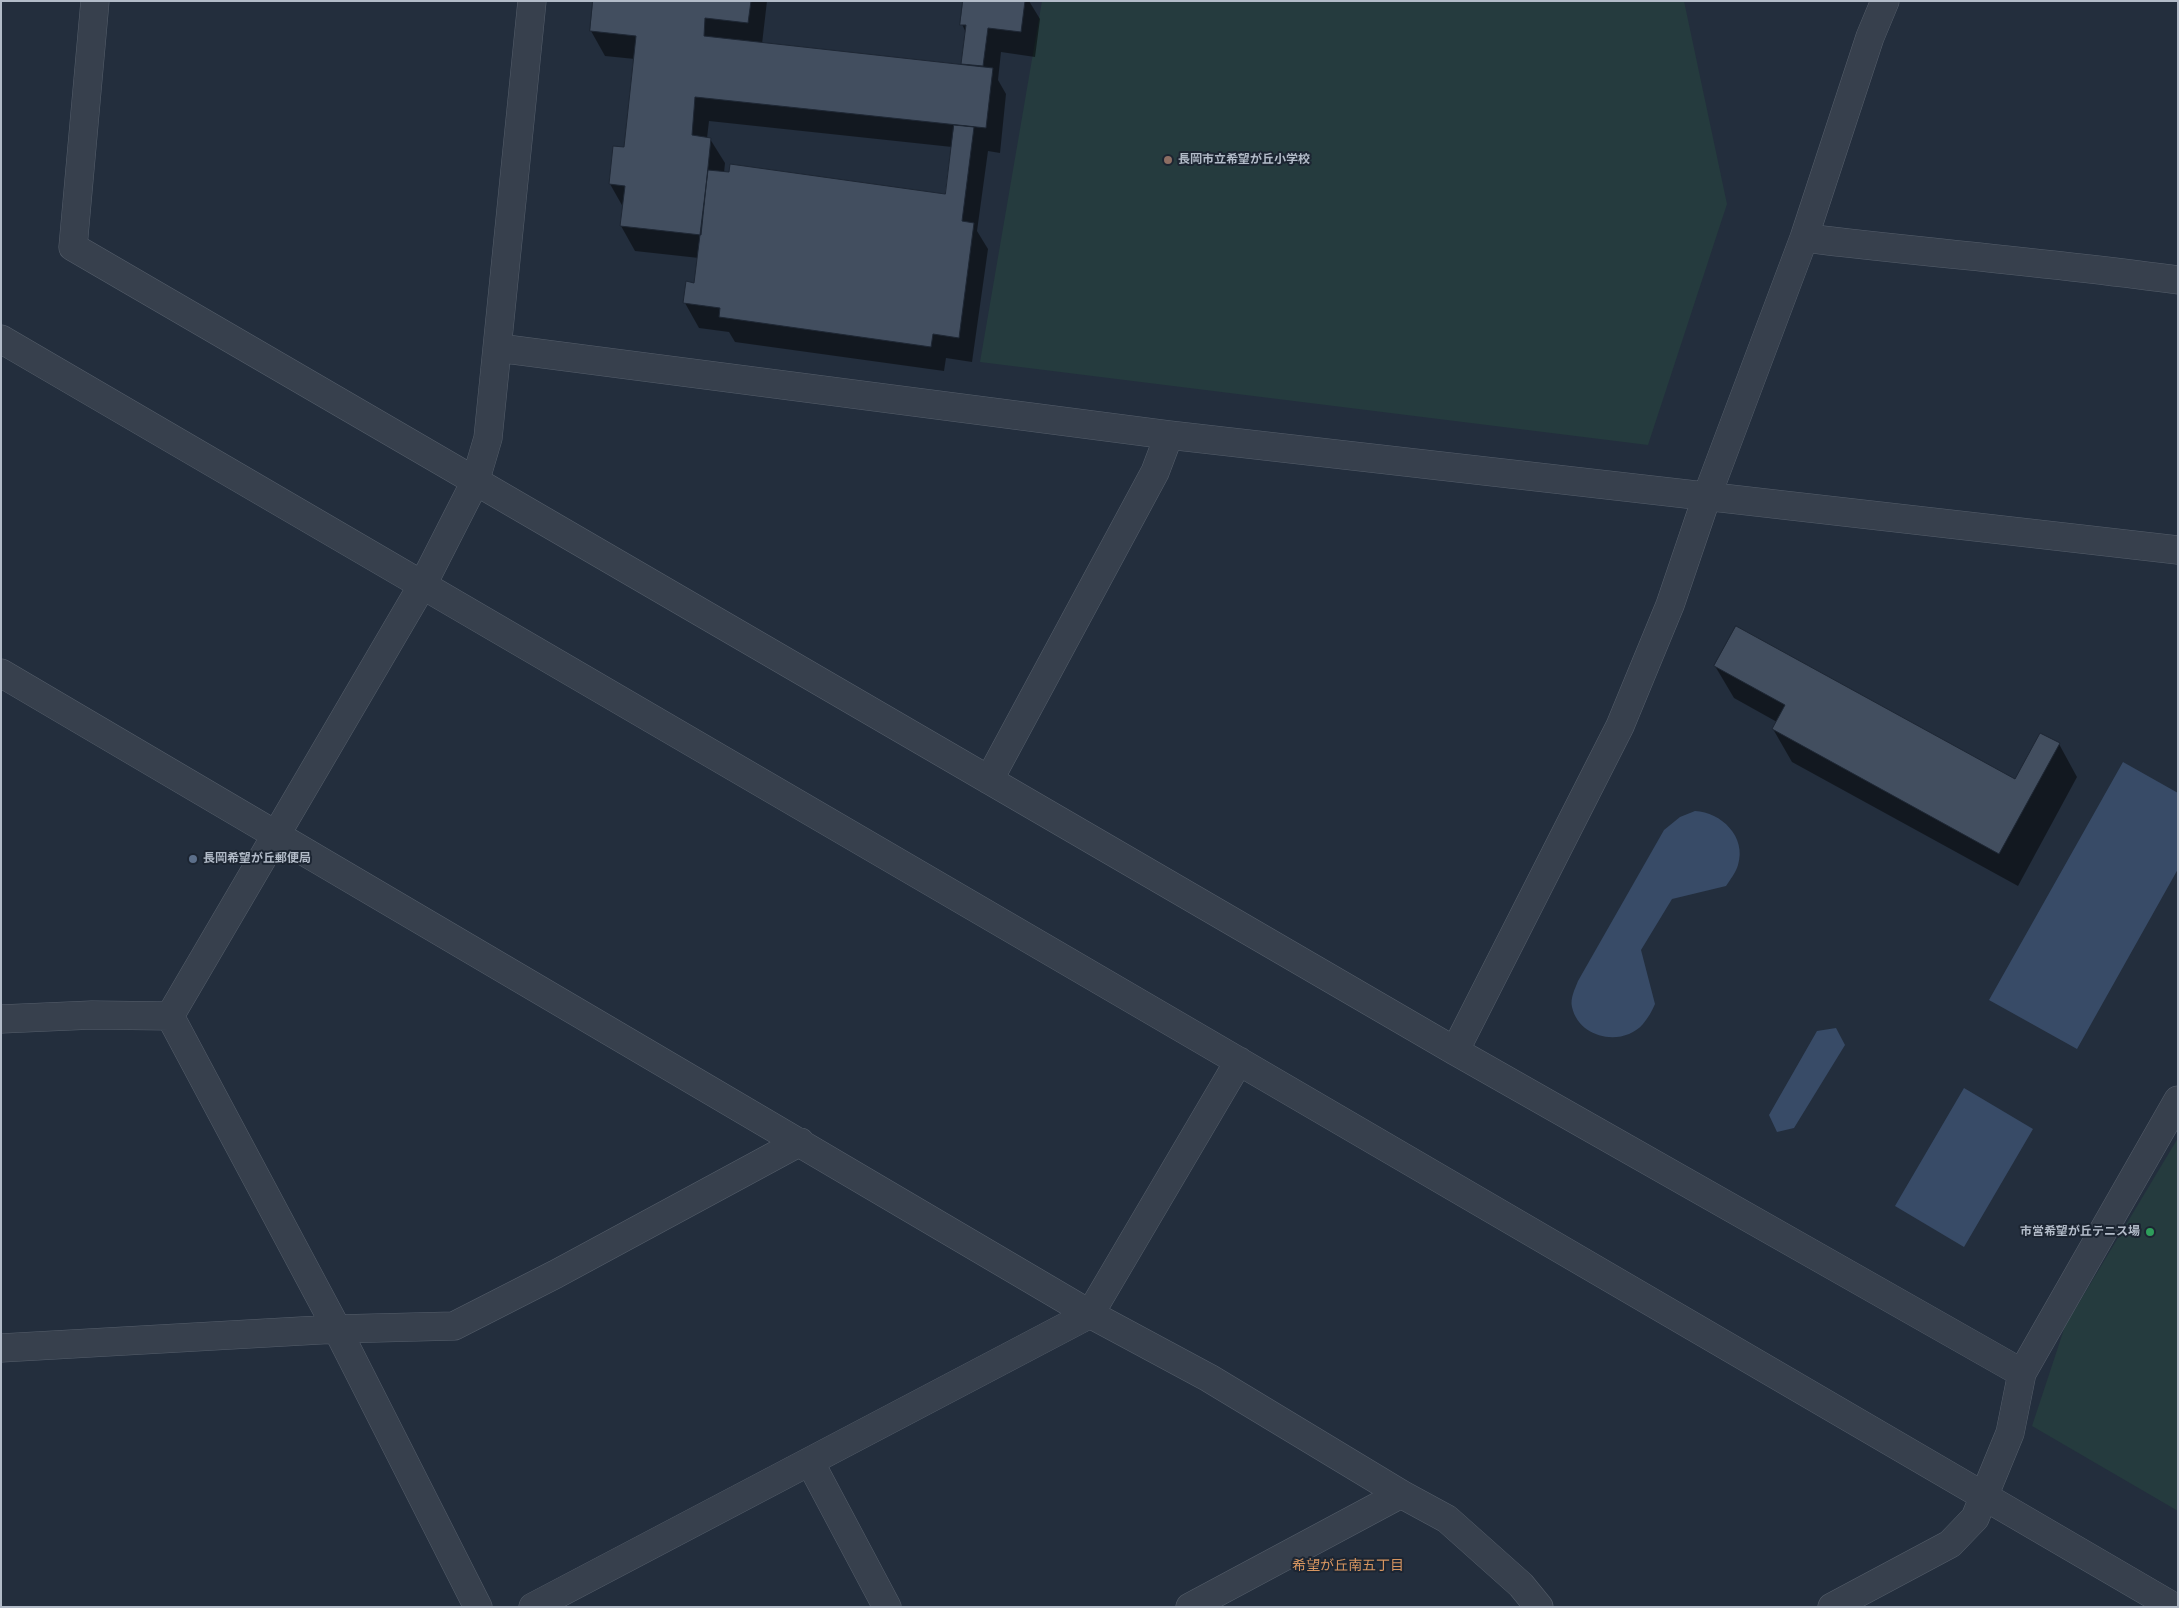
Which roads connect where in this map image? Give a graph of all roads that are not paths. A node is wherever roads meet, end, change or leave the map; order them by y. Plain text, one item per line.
1 (95, 1) edge
2 (532, 1) edge
3 (1885, 1) edge
4 (1804, 238) junction
5 (2178, 280) edge
6 (1, 339) edge
7 (498, 348) junction
8 (1169, 435) junction
9 (475, 482) junction
10 (1708, 496) junction
11 (2178, 550) edge
12 (423, 584) junction
13 (1, 673) edge
14 (989, 780) junction
15 (278, 834) junction
16 (170, 1016) junction
17 (1, 1019) edge
18 (1455, 1051) junction
19 (1239, 1061) junction
20 (2178, 1100) edge
21 (800, 1142) junction
22 (1090, 1314) junction
23 (337, 1329) junction
24 (1, 1348) edge
25 (2022, 1373) junction
26 (810, 1462) junction
27 (1401, 1494) junction
28 (1986, 1495) junction
29 (478, 1607) edge
30 (533, 1607) edge
31 (887, 1607) edge
32 (1190, 1607) edge
33 (1539, 1607) edge
34 (1832, 1607) edge
35 (2174, 1607) edge

1 - 9 street
2 - 7 street
3 - 4 street
4 - 5 street
4 - 10 street
6 - 12 street
7 - 8 street
7 - 9 street
8 - 10 street
8 - 14 street
9 - 12 street
9 - 14 street
10 - 11 street
10 - 18 street
12 - 15 street
12 - 19 street
13 - 15 street
14 - 18 street
15 - 16 street
15 - 21 street
16 - 17 street
16 - 23 street
18 - 25 street
19 - 22 street
19 - 28 street
20 - 25 street
21 - 22 street
21 - 23 street
22 - 26 street
22 - 27 street
23 - 24 street
23 - 29 street
25 - 28 street
26 - 30 street
26 - 31 street
27 - 32 street
27 - 33 street
28 - 34 street
28 - 35 street

